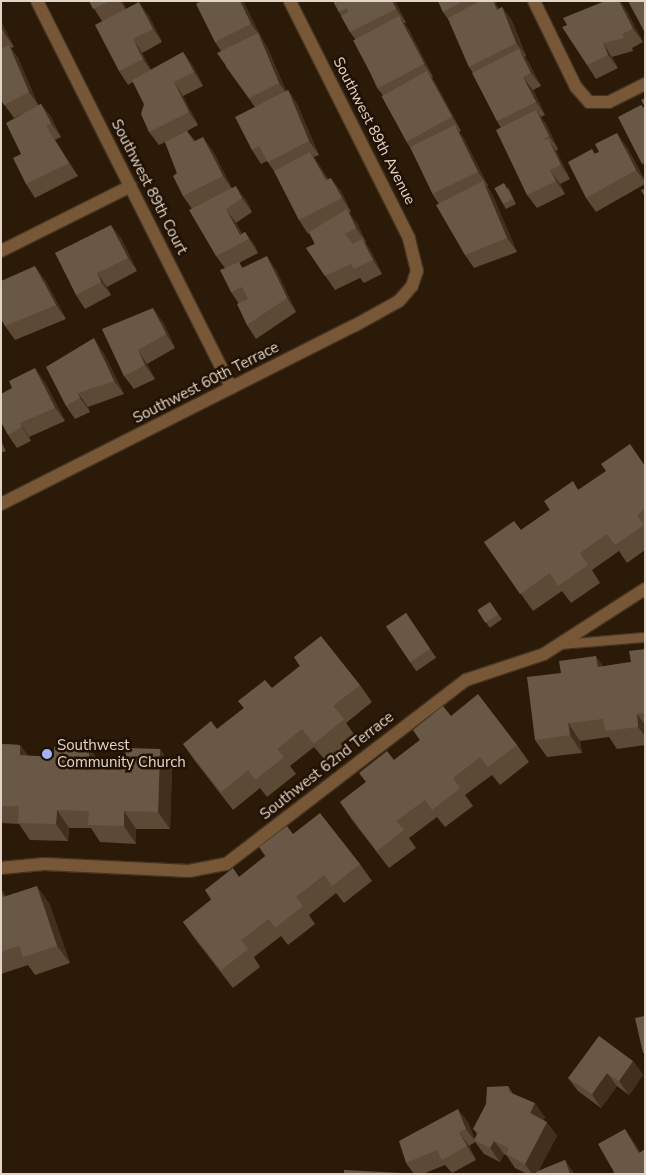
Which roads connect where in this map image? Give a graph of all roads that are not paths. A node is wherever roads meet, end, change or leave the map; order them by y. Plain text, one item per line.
1 (37, 1) edge
2 (290, 1) edge
3 (534, 1) edge
4 (645, 84) edge
5 (131, 186) junction
6 (1, 251) edge
7 (416, 279) joint
8 (232, 388) junction
9 (1, 504) edge
10 (645, 589) edge
11 (645, 637) edge
12 (558, 644) junction
13 (4, 869) edge

1 - 5 street, Southwest 89th Court
2 - 7 street, Southwest 89th Avenue
3 - 4 street
5 - 6 street
5 - 8 street, Southwest 89th Court
7 - 8 street, Southwest 60th Terrace
8 - 9 street, Southwest 60th Terrace
10 - 12 street, Southwest 62nd Terrace
11 - 12 lane
12 - 13 street, Southwest 62nd Terrace

